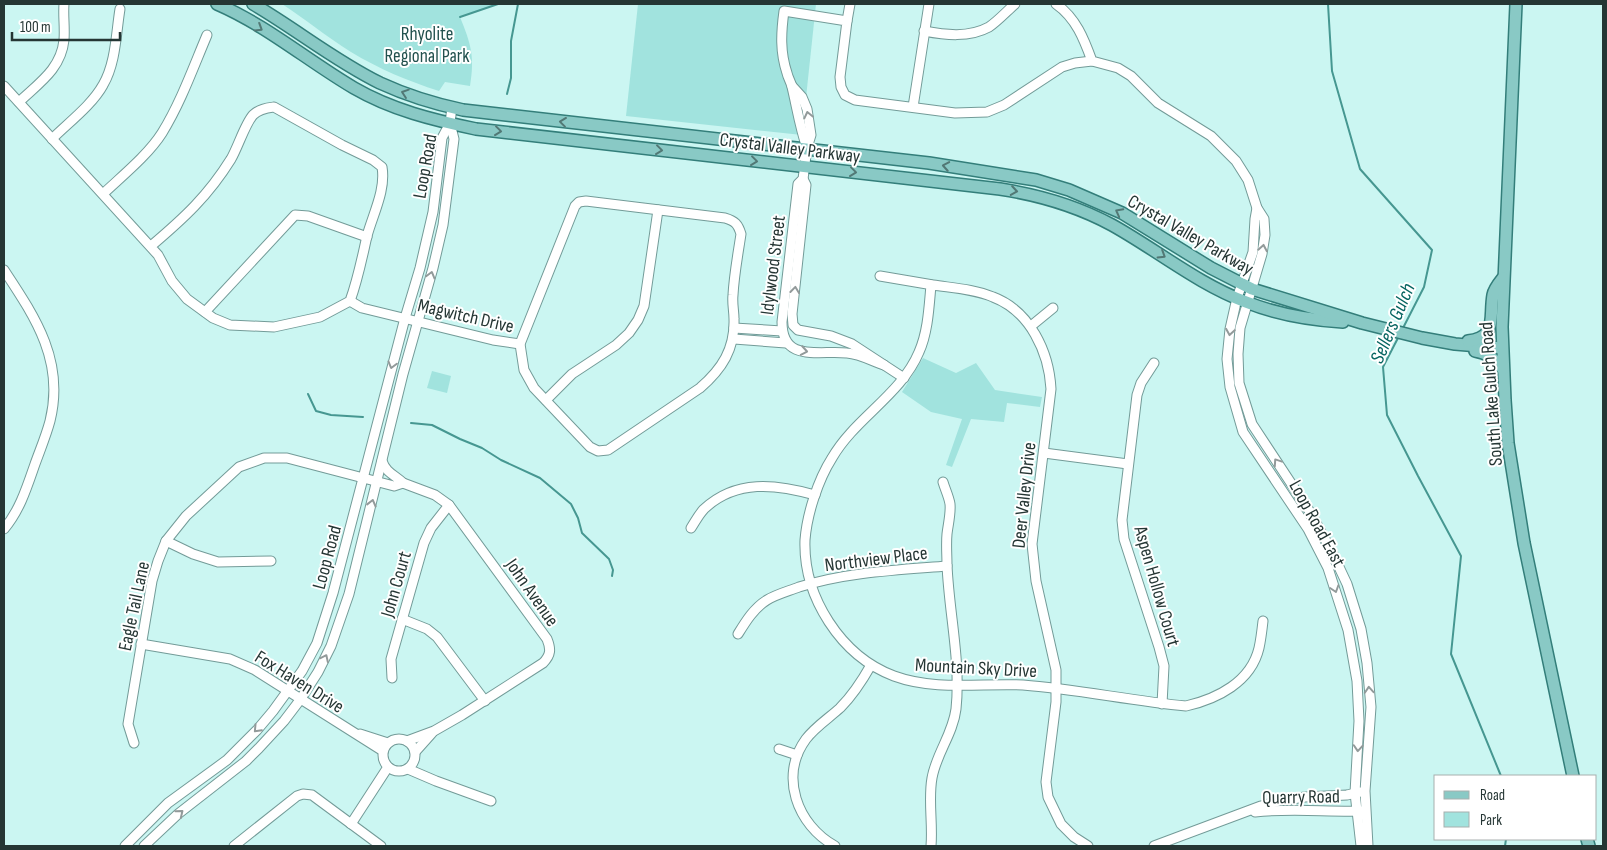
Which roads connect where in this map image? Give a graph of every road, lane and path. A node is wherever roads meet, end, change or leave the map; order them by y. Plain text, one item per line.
1 (64, 4) edge
2 (217, 4) edge
3 (254, 4) edge
4 (850, 4) edge
5 (929, 4) edge
6 (1015, 4) edge
7 (1056, 4) edge
8 (1516, 4) edge
9 (120, 9) dead end
10 (847, 21) junction
11 (924, 31) junction
12 (207, 35) dead end
13 (1092, 61) junction
14 (4, 86) edge
15 (18, 102) junction
16 (452, 107) junction
17 (913, 107) junction
18 (450, 123) junction
19 (52, 139) junction
20 (807, 148) junction
21 (804, 173) junction
22 (103, 194) junction
23 (658, 210) junction
24 (367, 236) junction
25 (151, 246) junction
26 (4, 270) edge
27 (880, 276) dead end
28 (1504, 276) junction
29 (932, 285) junction
30 (1247, 287) junction
31 (350, 300) junction
32 (1242, 301) junction
33 (1053, 308) dead end
34 (205, 312) junction
35 (404, 318) junction
36 (419, 322) junction
37 (1362, 323) junction
38 (1031, 326) junction
39 (734, 328) junction
40 (782, 331) junction
41 (734, 339) junction
42 (786, 343) junction
43 (520, 344) junction
44 (1455, 344) junction
45 (1502, 348) junction
46 (1154, 363) dead end
47 (884, 365) junction
48 (1503, 369) junction
49 (904, 378) junction
50 (546, 400) junction
51 (1044, 452) junction
52 (382, 461) junction
53 (1128, 464) junction
54 (363, 478) junction
55 (377, 482) junction
56 (943, 482) dead end
57 (403, 484) junction
58 (815, 494) junction
59 (449, 505) junction
60 (691, 528) dead end
61 (4, 529) edge
62 (166, 540) junction
63 (271, 561) dead end
64 (947, 566) junction
65 (812, 583) junction
66 (402, 619) junction
67 (1263, 621) dead end
68 (738, 634) dead end
69 (141, 644) junction
70 (871, 665) junction
71 (392, 678) dead end
72 (958, 685) junction
73 (1056, 689) junction
74 (288, 691) junction
75 (300, 700) junction
76 (484, 701) junction
77 (1162, 704) junction
78 (434, 731) junction
79 (352, 732) junction
80 (407, 741) junction
81 (388, 743) junction
82 (134, 744) dead end
83 (779, 749) dead end
84 (383, 752) junction
85 (415, 752) junction
86 (797, 755) junction
87 (411, 766) junction
88 (388, 767) junction
89 (1573, 775) edge
90 (1365, 791) junction
91 (1354, 793) junction
92 (490, 800) dead end
93 (1360, 811) junction
94 (1243, 814) junction
95 (351, 824) junction
96 (125, 846) edge
97 (144, 846) edge
98 (236, 846) edge
99 (381, 846) edge
100 (834, 846) edge
101 (931, 846) edge
102 (1088, 846) edge
103 (1154, 846) edge
104 (1361, 846) edge
105 (1368, 846) edge

1 - 15 street
2 -> 18 main road, Crystal Valley Parkway
16 -> 3 main road, Crystal Valley Parkway
4 - 10 street
5 - 11 street
6 - 11 street
7 - 13 street
8 - 28 main road, South Lake Gulch Road
9 - 19 street
10 - 17 street
10 - 20 street, Idylwood Street
11 - 17 street
12 - 22 street
13 - 17 street
13 - 30 street, Loop Road East
14 - 15 street
15 - 19 street
16 - 18 street
20 -> 16 main road, Crystal Valley Parkway
18 -> 21 main road, Crystal Valley Parkway
18 - 35 street, Loop Road
36 -> 18 street, Loop Road
19 - 22 street
20 - 21 street, Idylwood Street
30 -> 20 main road, Crystal Valley Parkway
21 -> 32 main road, Crystal Valley Parkway
21 - 40 street, Idylwood Street
47 -> 21 street, Idylwood Street
22 - 25 street
23 - 39 street
23 - 43 street
23 - 50 street
24 - 25 street
24 - 31 street
24 - 34 street
25 - 34 street
26 - 61 street
27 - 29 street, Deer Valley Drive
28 - 44 main road
28 - 45 main road, South Lake Gulch Road
29 - 38 street, Deer Valley Drive
29 - 49 street, Mountain Sky Drive
30 - 32 street, Loop Road East
30 - 37 main road, Crystal Valley Parkway
31 - 34 street
31 - 35 street, Magwitch Drive
32 - 37 main road, Crystal Valley Parkway
90 -> 32 street, Loop Road East
32 -> 91 street, Loop Road East
33 - 38 street
35 - 36 street, Magwitch Drive
35 -> 54 street, Loop Road
36 - 43 street, Magwitch Drive
36 - 52 street, Loop Road
37 - 44 main road, Crystal Valley Parkway
38 - 51 street, Deer Valley Drive
39 - 40 street
39 - 41 street
40 - 42 street, Idylwood Street
41 - 42 street
41 - 50 street
42 -> 47 street, Idylwood Street
43 - 50 street
44 - 45 main road, Crystal Valley Parkway
44 - 48 main road
45 - 48 main road, South Lake Gulch Road
46 - 53 street, Aspen Hollow Court
47 - 49 street, Idylwood Street
48 - 89 main road, South Lake Gulch Road
49 - 58 street, Mountain Sky Drive
51 - 53 street
51 - 73 street, Deer Valley Drive
52 - 55 street, Loop Road
52 - 57 street, John Avenue
53 - 77 street, Aspen Hollow Court
54 - 55 street, Eagle Tail Lane
54 - 62 street, Eagle Tail Lane
54 - 74 street, Loop Road
55 - 57 street, John Avenue
75 -> 55 street, Loop Road
56 - 64 street
57 - 59 street, John Avenue
58 - 60 street
58 - 65 street, Mountain Sky Drive
59 - 66 street, John Court
59 - 76 street, John Avenue
62 - 63 street
62 - 69 street, Eagle Tail Lane
64 - 65 street, Northview Place
64 - 72 street
65 - 68 street, Northview Place
65 - 70 street, Mountain Sky Drive
66 - 71 street, John Court
66 - 76 street
67 - 77 street, Mountain Sky Drive
69 - 74 street, Fox Haven Drive
69 - 82 street, Eagle Tail Lane
70 - 72 street, Mountain Sky Drive
70 - 86 street
72 - 73 street, Mountain Sky Drive
72 - 101 street
73 - 77 street, Mountain Sky Drive
73 - 102 street, Deer Valley Drive
74 - 75 street, Fox Haven Drive
74 -> 96 street, Loop Road
75 - 79 street, Fox Haven Drive
97 -> 75 street, Loop Road
76 - 78 street, John Avenue
78 - 80 street, John Avenue
78 - 85 street, John Avenue
79 - 81 street, Fox Haven Drive
79 - 84 street, Fox Haven Drive
80 - 81 street
80 - 85 street
81 - 84 street
83 - 86 street
84 - 88 street
85 - 87 street
86 - 100 street
87 - 88 street
87 - 92 street
88 - 95 street
90 - 91 street, Quarry Road
90 - 93 street, Loop Road East
91 - 93 street, Loop Road East
91 - 94 street, Quarry Road
93 - 94 street, Quarry Road
93 - 104 street, Loop Road East
93 - 105 street, Loop Road East
94 - 103 street
95 - 98 street
95 - 99 street

